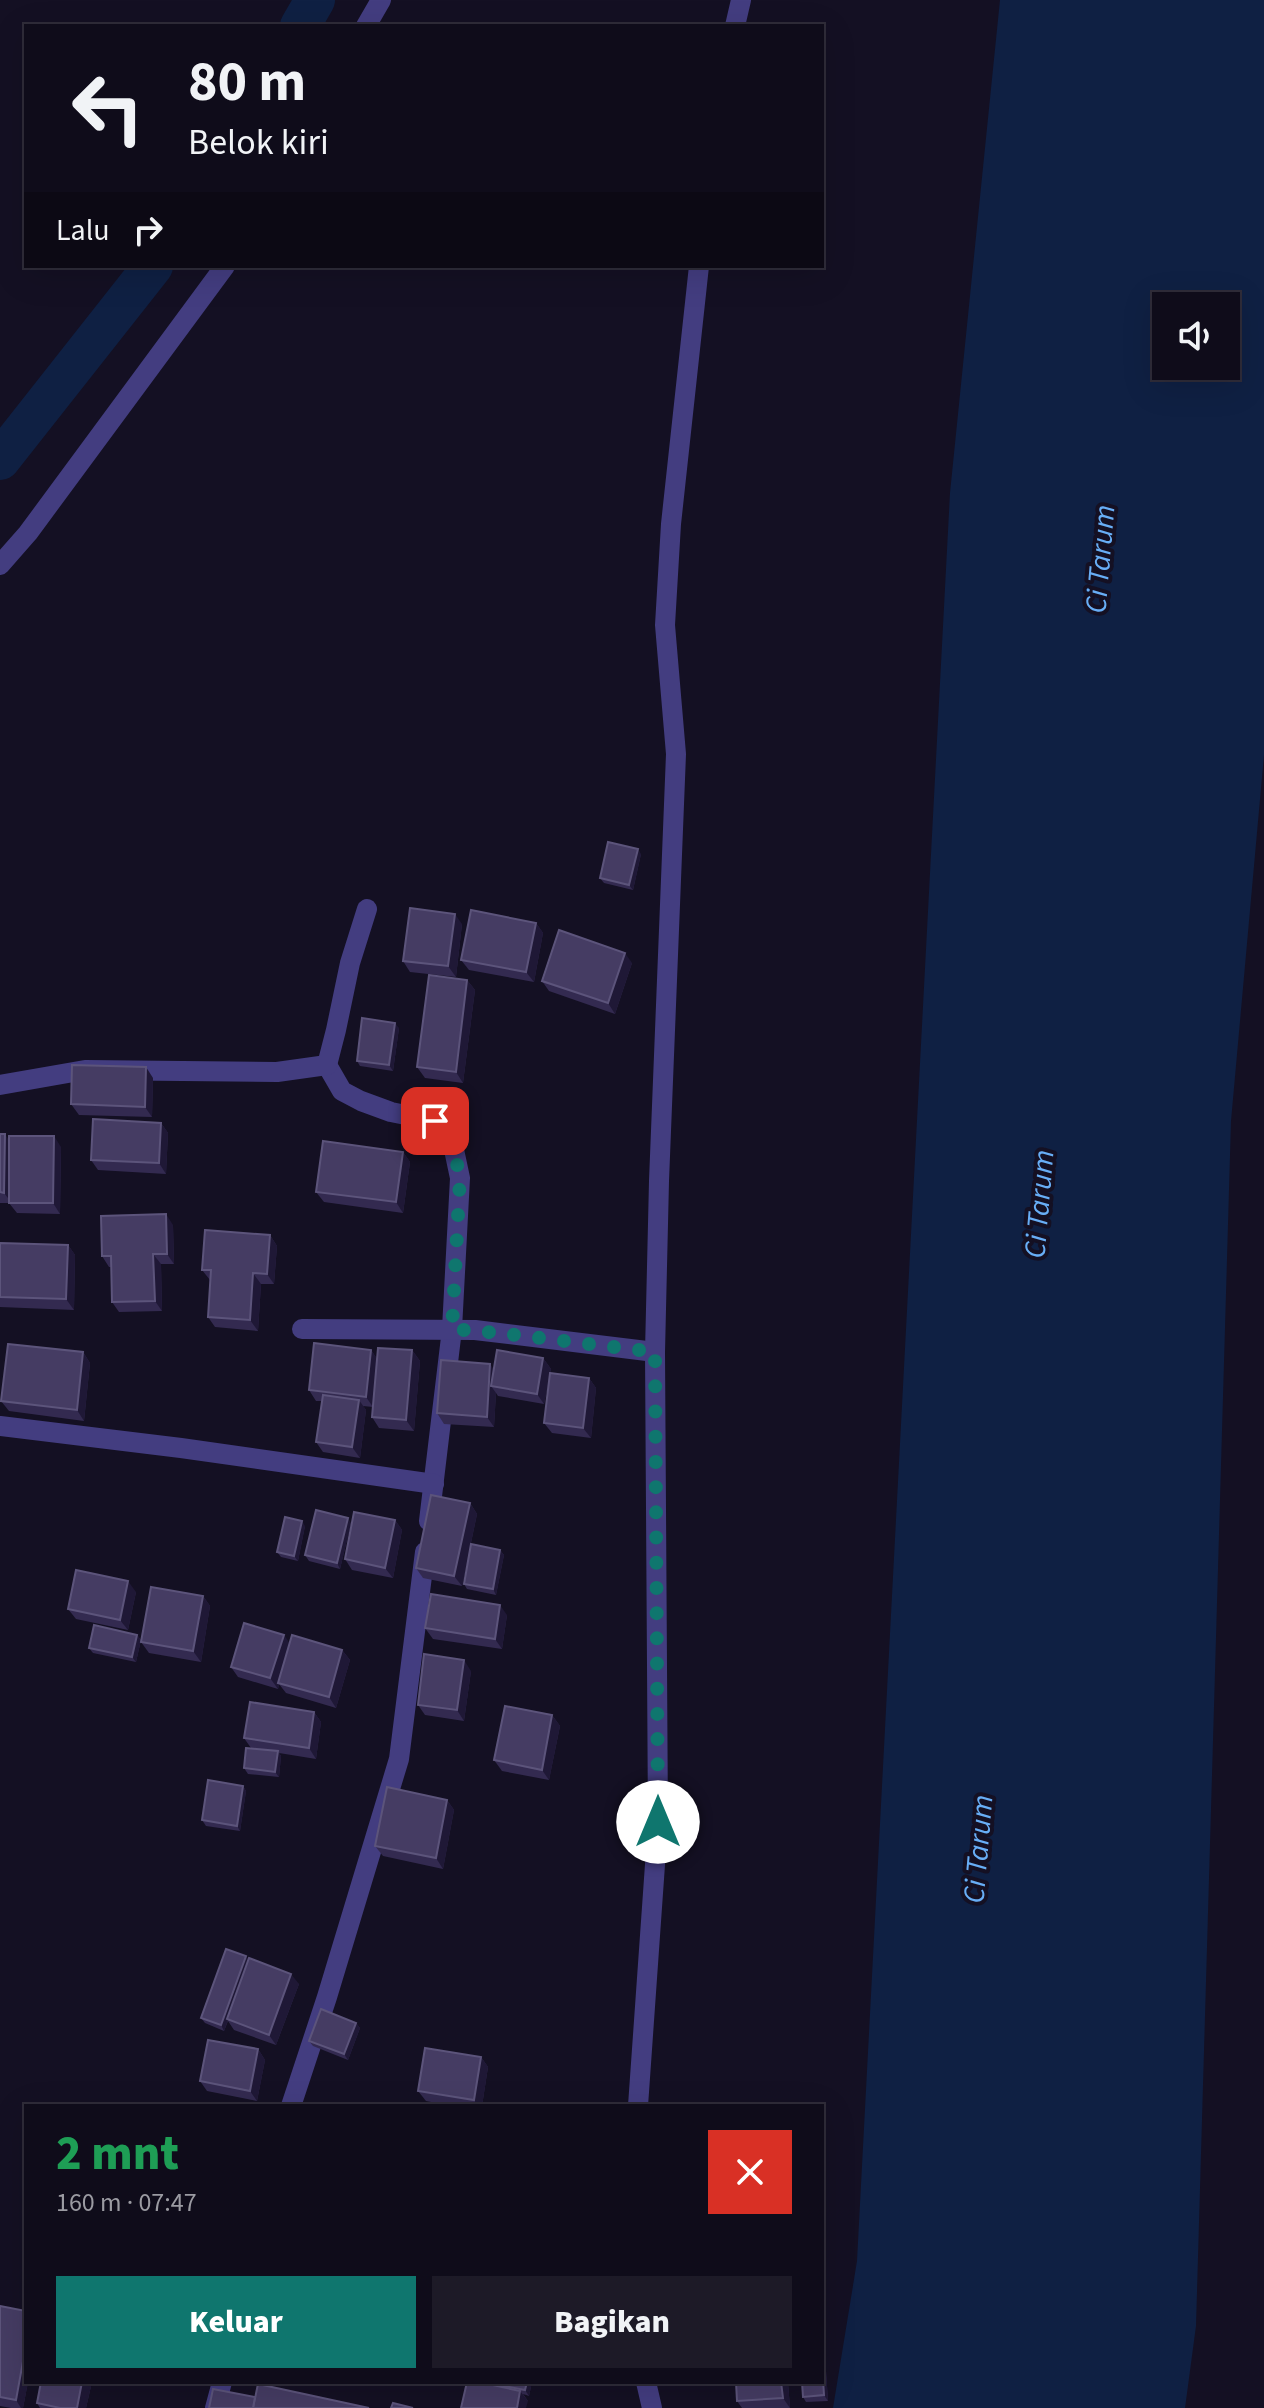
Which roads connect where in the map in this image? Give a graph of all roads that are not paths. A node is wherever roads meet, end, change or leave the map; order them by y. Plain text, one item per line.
1 (381, 0) edge
2 (741, 0) edge
3 (367, 24) edge
4 (735, 24) edge
5 (224, 268) edge
6 (699, 268) edge
7 (0, 565) edge
8 (367, 909) dead end
9 (327, 1065) junction
10 (0, 1085) edge
11 (302, 1329) dead end
12 (452, 1329) junction
13 (655, 1352) junction
14 (0, 1426) edge
15 (434, 1484) junction
16 (292, 2104) edge
17 (638, 2104) edge
18 (221, 2384) edge
19 (646, 2384) edge
20 (215, 2408) edge
21 (652, 2408) edge

1 - 3 street
2 - 4 street
5 - 7 street
6 - 13 street
8 - 9 street
9 - 10 street
9 - 12 street
11 - 12 street
12 - 13 street
12 - 15 street
13 - 17 street
14 - 15 street
15 - 16 street
18 - 20 street
19 - 21 street

